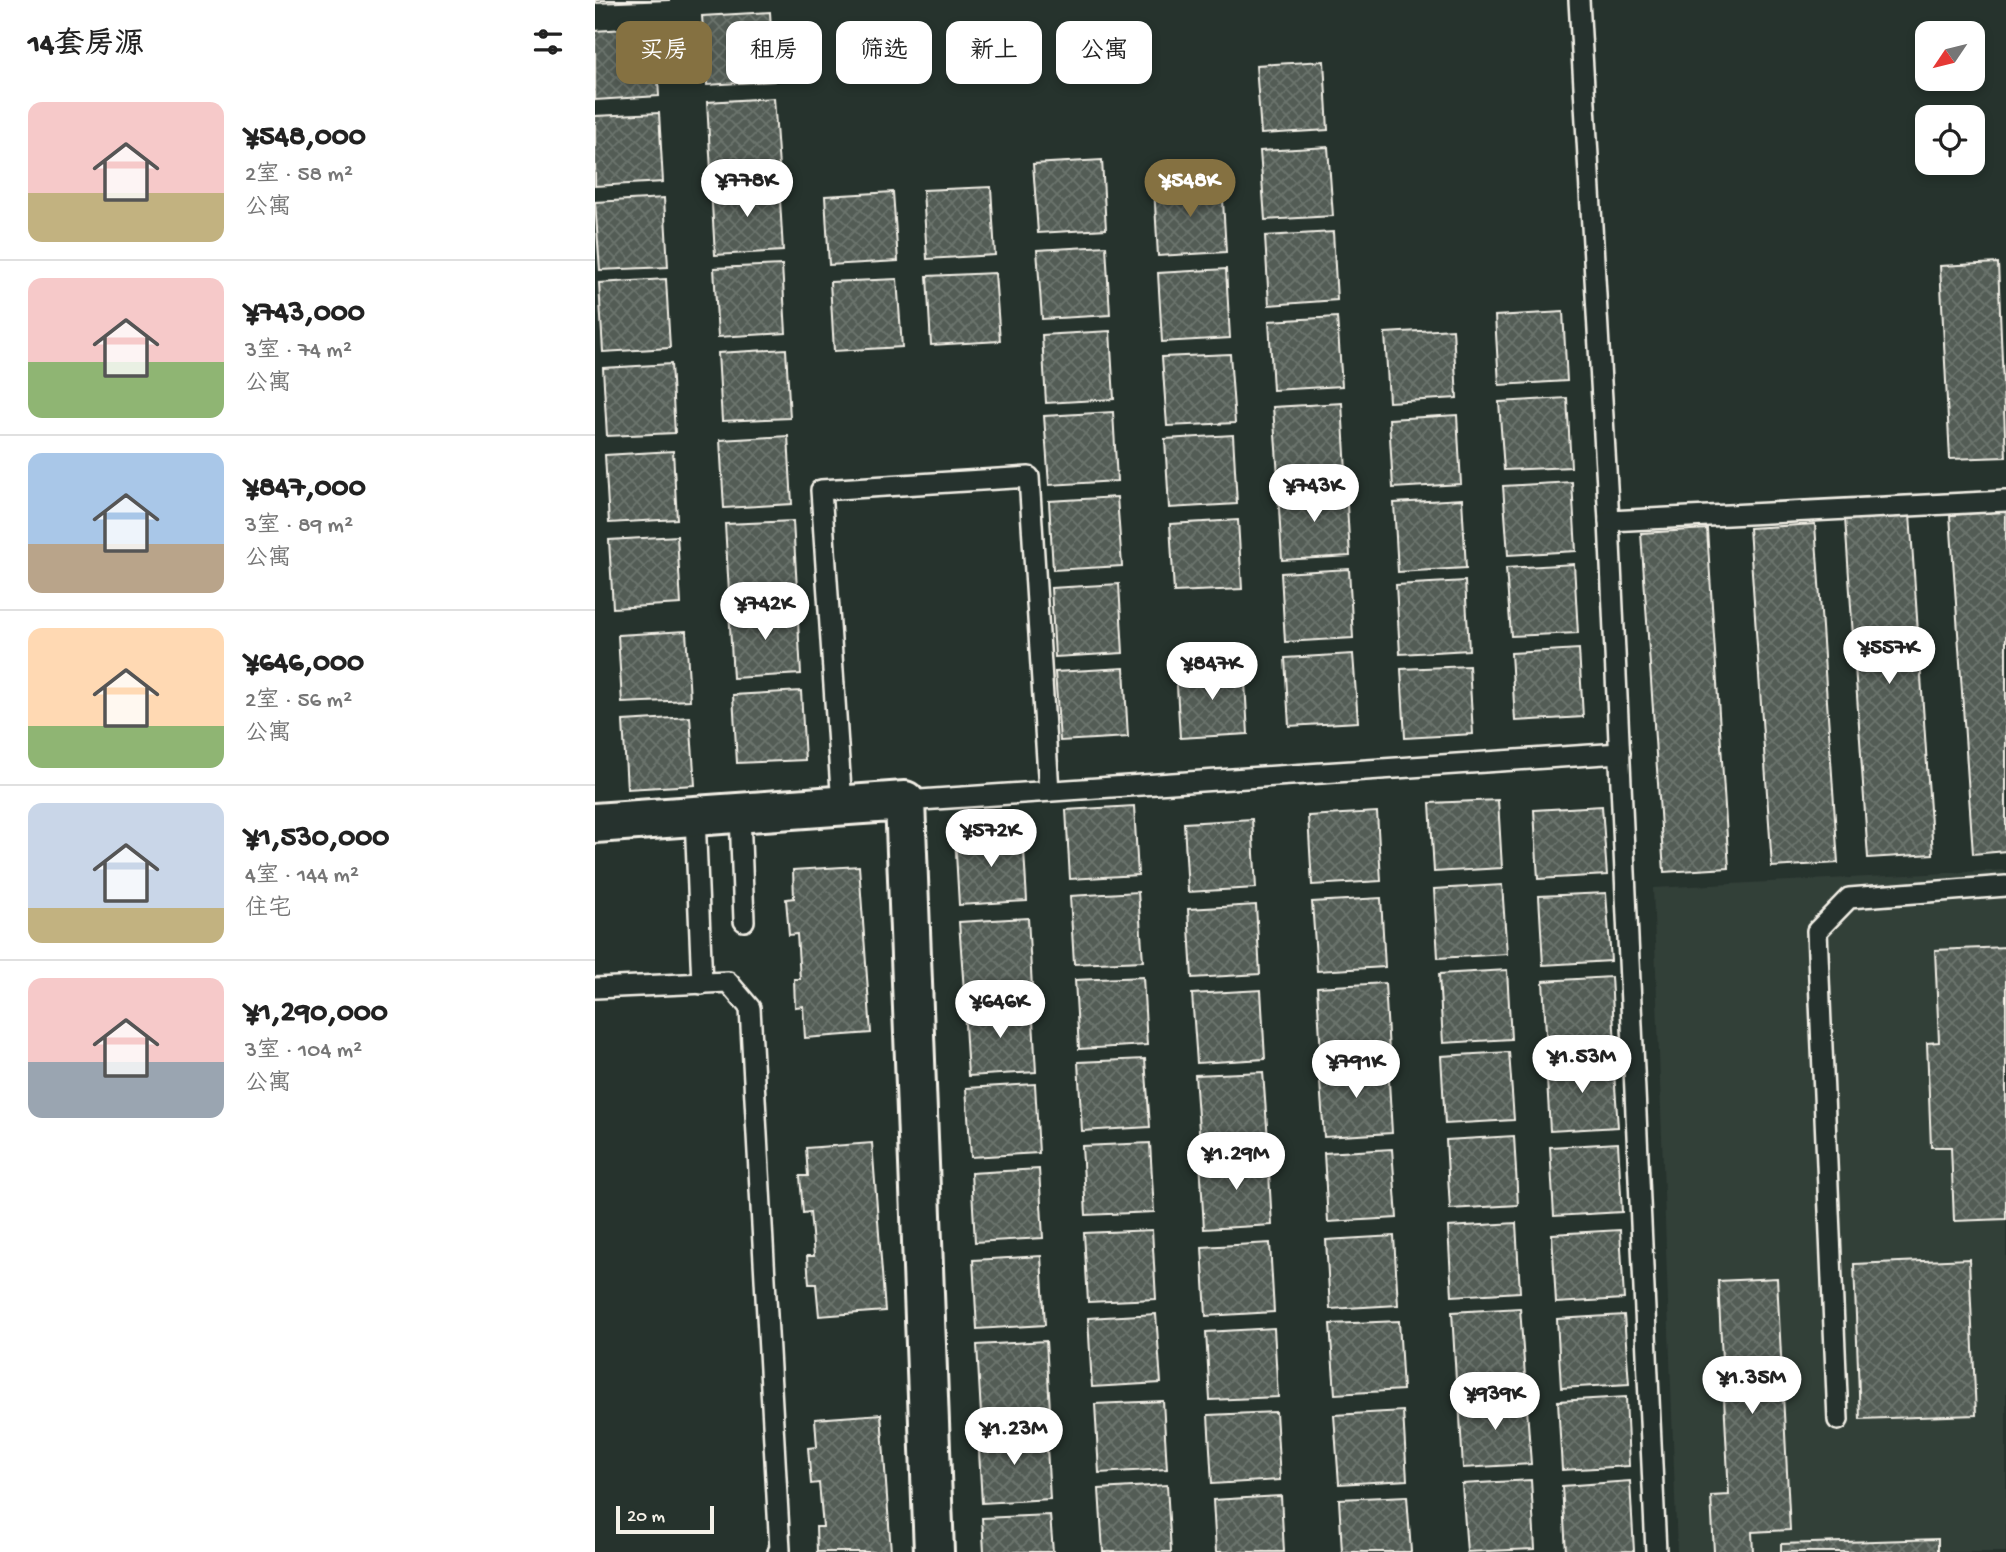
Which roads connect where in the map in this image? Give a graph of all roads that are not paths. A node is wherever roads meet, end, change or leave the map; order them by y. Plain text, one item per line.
1 (1579, 0) edge
2 (2006, 500) edge
3 (1609, 522) junction
4 (1619, 752) junction
5 (1049, 791) junction
6 (905, 801) junction
7 (842, 806) junction
8 (740, 813) junction
9 (695, 816) junction
10 (595, 822) edge
11 (2006, 886) edge
12 (744, 921) dead end
13 (702, 984) junction
14 (595, 988) edge
15 (1838, 1420) dead end
16 (778, 1552) edge
17 (934, 1552) edge
18 (1656, 1552) edge

1 - 3 lane
2 - 3 lane
3 - 4 lane
4 - 5 lane
4 - 18 lane
5 - 6 lane
5 - 7 lane
6 - 7 street
6 - 17 street
7 - 8 street
8 - 9 street
8 - 12 lane
9 - 10 street
9 - 13 lane
11 - 15 lane
13 - 14 lane
13 - 16 lane

